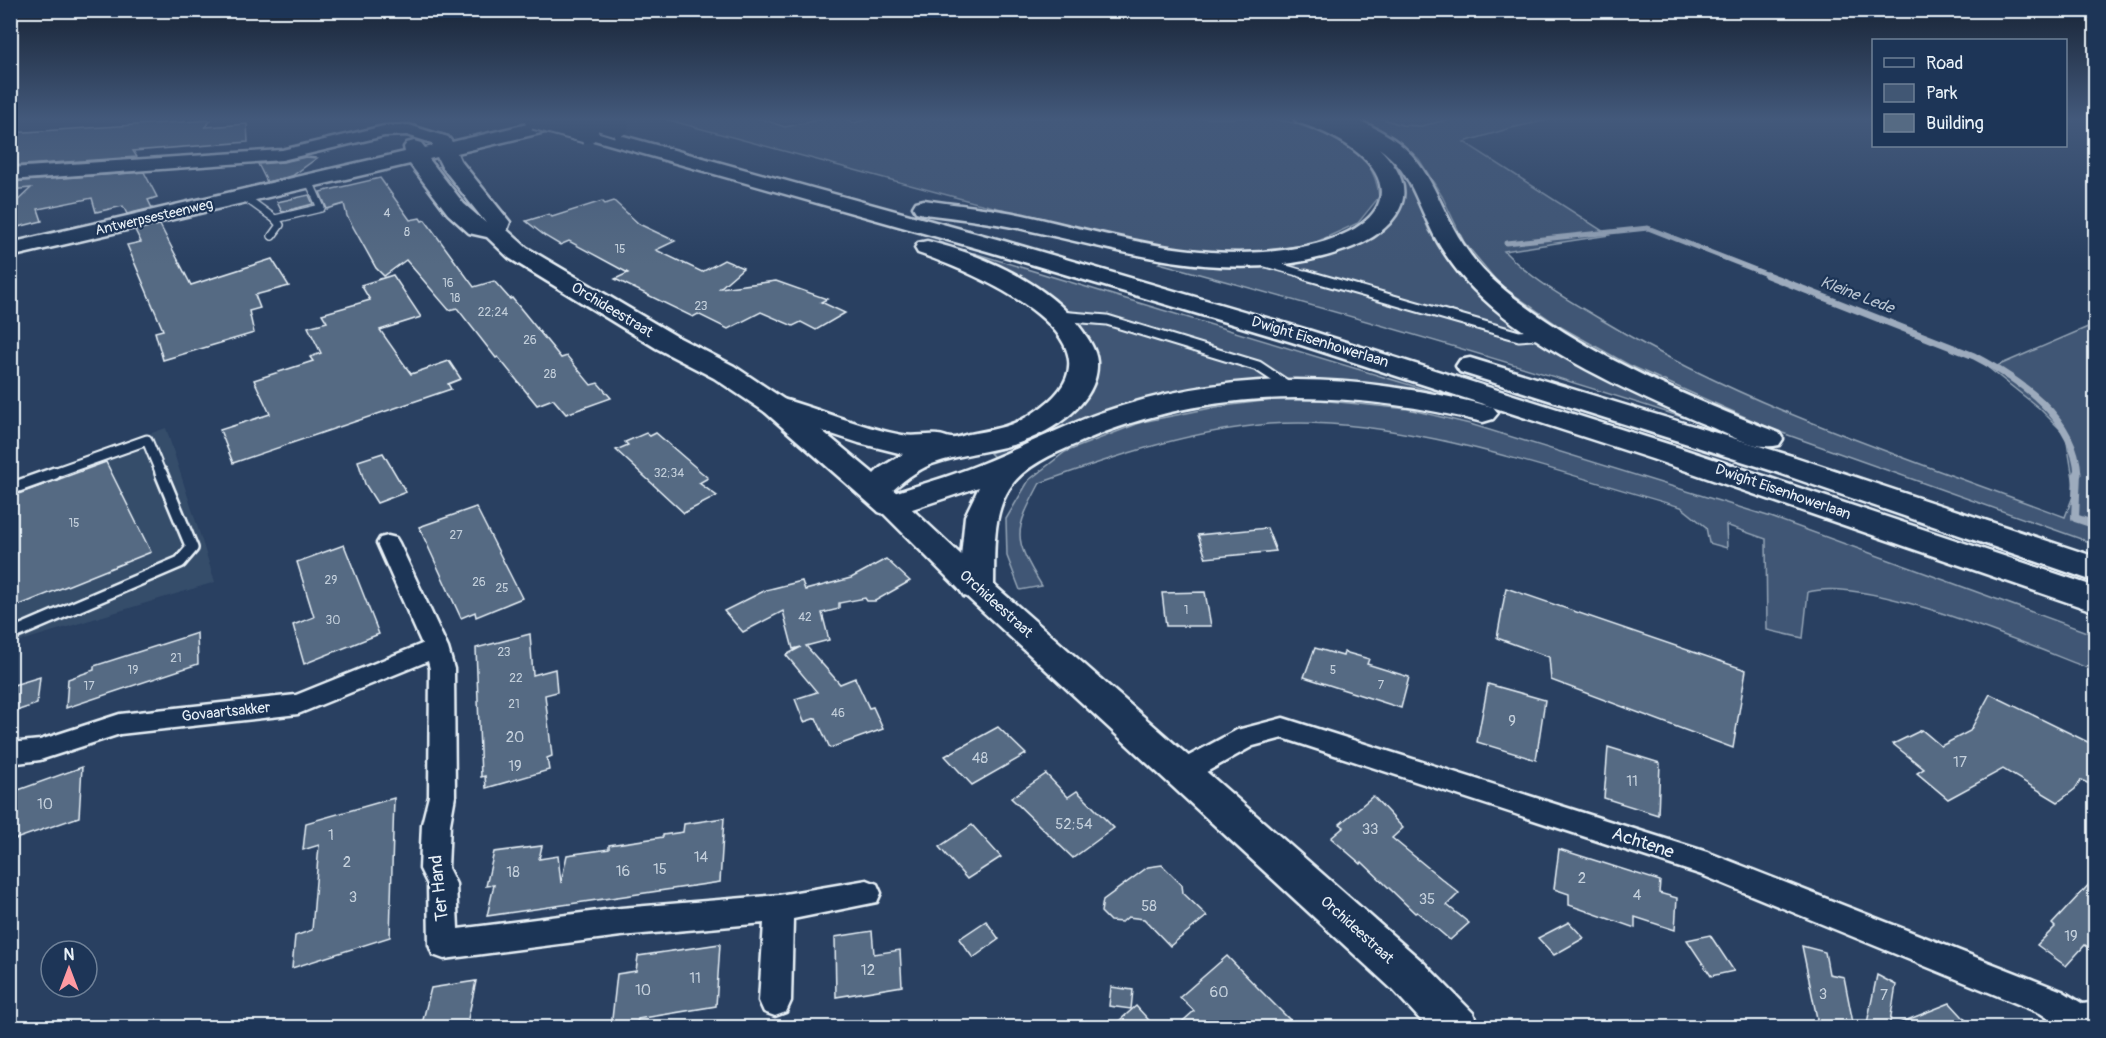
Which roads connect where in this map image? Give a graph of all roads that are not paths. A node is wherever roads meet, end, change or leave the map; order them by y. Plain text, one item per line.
1 (118, 166) edge
2 (350, 166) edge
3 (362, 166) edge
4 (423, 166) edge
5 (454, 166) edge
6 (711, 166) edge
7 (773, 166) edge
8 (1384, 166) edge
9 (1411, 166) edge
10 (718, 169) junction
11 (10, 174) edge
12 (309, 181) junction
13 (243, 196) junction
14 (924, 207) junction
15 (275, 219) junction
16 (495, 232) junction
17 (272, 236) dead end
18 (10, 242) edge
19 (10, 250) edge
20 (1254, 260) junction
21 (1056, 316) junction
22 (1550, 333) junction
23 (1291, 388) junction
24 (775, 406) junction
25 (966, 444) junction
26 (1029, 454) junction
27 (10, 489) edge
28 (883, 498) junction
29 (388, 543) dead end
30 (1984, 545) junction
31 (2096, 570) edge
32 (976, 587) junction
33 (2096, 600) edge
34 (10, 635) edge
35 (436, 648) junction
36 (10, 754) edge
37 (1183, 772) junction
38 (867, 893) dead end
39 (779, 908) junction
40 (775, 1000) dead end
41 (2096, 1017) edge
42 (1458, 1028) edge

1 - 11 street
2 - 18 main road, Antwerpsesteenweg
3 - 12 main road, Antwerpsesteenweg
4 - 16 main road, Orchideestraat
5 - 16 main road, Orchideestraat
6 - 10 main road, Dwight Eisenhowerlaan
7 - 14 main road, Dwight Eisenhowerlaan, bridge
8 - 20 main road
9 - 22 main road
10 - 21 main road
10 - 30 main road, Dwight Eisenhowerlaan
12 - 13 main road, Antwerpsesteenweg
12 - 15 lane
13 - 15 lane
13 - 19 main road, Antwerpsesteenweg
14 - 20 main road
14 - 30 main road, Dwight Eisenhowerlaan
15 - 17 lane
16 - 24 main road, Orchideestraat
20 - 22 lane
21 - 23 lane
21 - 25 main road
22 - 30 main road
23 - 26 main road
23 - 30 main road
24 - 25 main road
24 - 28 main road, Orchideestraat
25 - 28 main road
26 - 28 main road
26 - 32 main road
27 - 34 lane
28 - 32 street, Orchideestraat
29 - 35 street, Ter Hand
30 - 31 main road, Dwight Eisenhowerlaan
30 - 33 main road, Dwight Eisenhowerlaan
32 - 37 street, Orchideestraat
35 - 36 street, Govaartsakker
35 - 39 street, Ter Hand
37 - 41 street, Achtene
37 - 42 street, Orchideestraat
38 - 39 street, Ter Hand
39 - 40 street

